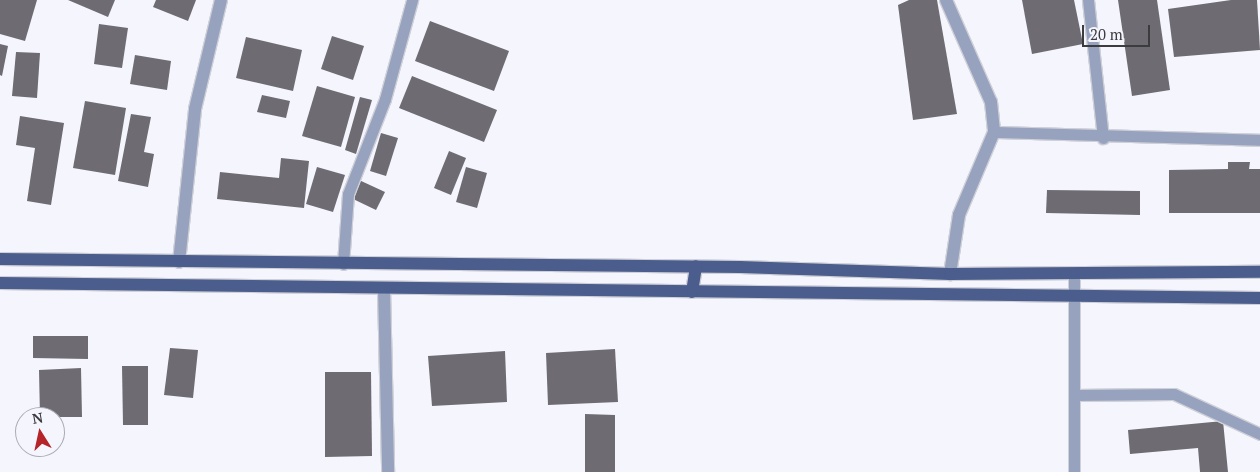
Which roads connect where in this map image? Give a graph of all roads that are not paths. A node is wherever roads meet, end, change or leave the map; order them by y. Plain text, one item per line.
1 (221, 0) edge
2 (412, 0) edge
3 (946, 0) edge
4 (1088, 0) edge
5 (994, 132) junction
6 (1103, 138) junction
7 (1260, 140) edge
8 (0, 259) edge
9 (179, 262) junction
10 (343, 264) junction
11 (696, 266) junction
12 (1260, 272) edge
13 (950, 274) junction
14 (1074, 274) junction
15 (0, 283) edge
16 (384, 289) junction
17 (692, 292) junction
18 (1074, 298) junction
19 (1260, 298) edge
20 (1074, 395) junction
21 (1260, 434) edge
22 (388, 472) edge
23 (1074, 472) edge

1 - 9 street
2 - 10 lane
3 - 5 street
4 - 6 lane
5 - 6 lane
5 - 13 street
6 - 7 lane
8 - 9 main road
9 - 10 main road
10 - 11 main road
11 - 13 main road
11 - 17 main road
12 - 14 main road
13 - 14 main road
14 - 18 lane
15 - 16 main road
16 - 17 main road
16 - 22 street
17 - 18 main road
18 - 19 main road
18 - 20 lane
20 - 21 lane
20 - 23 lane

